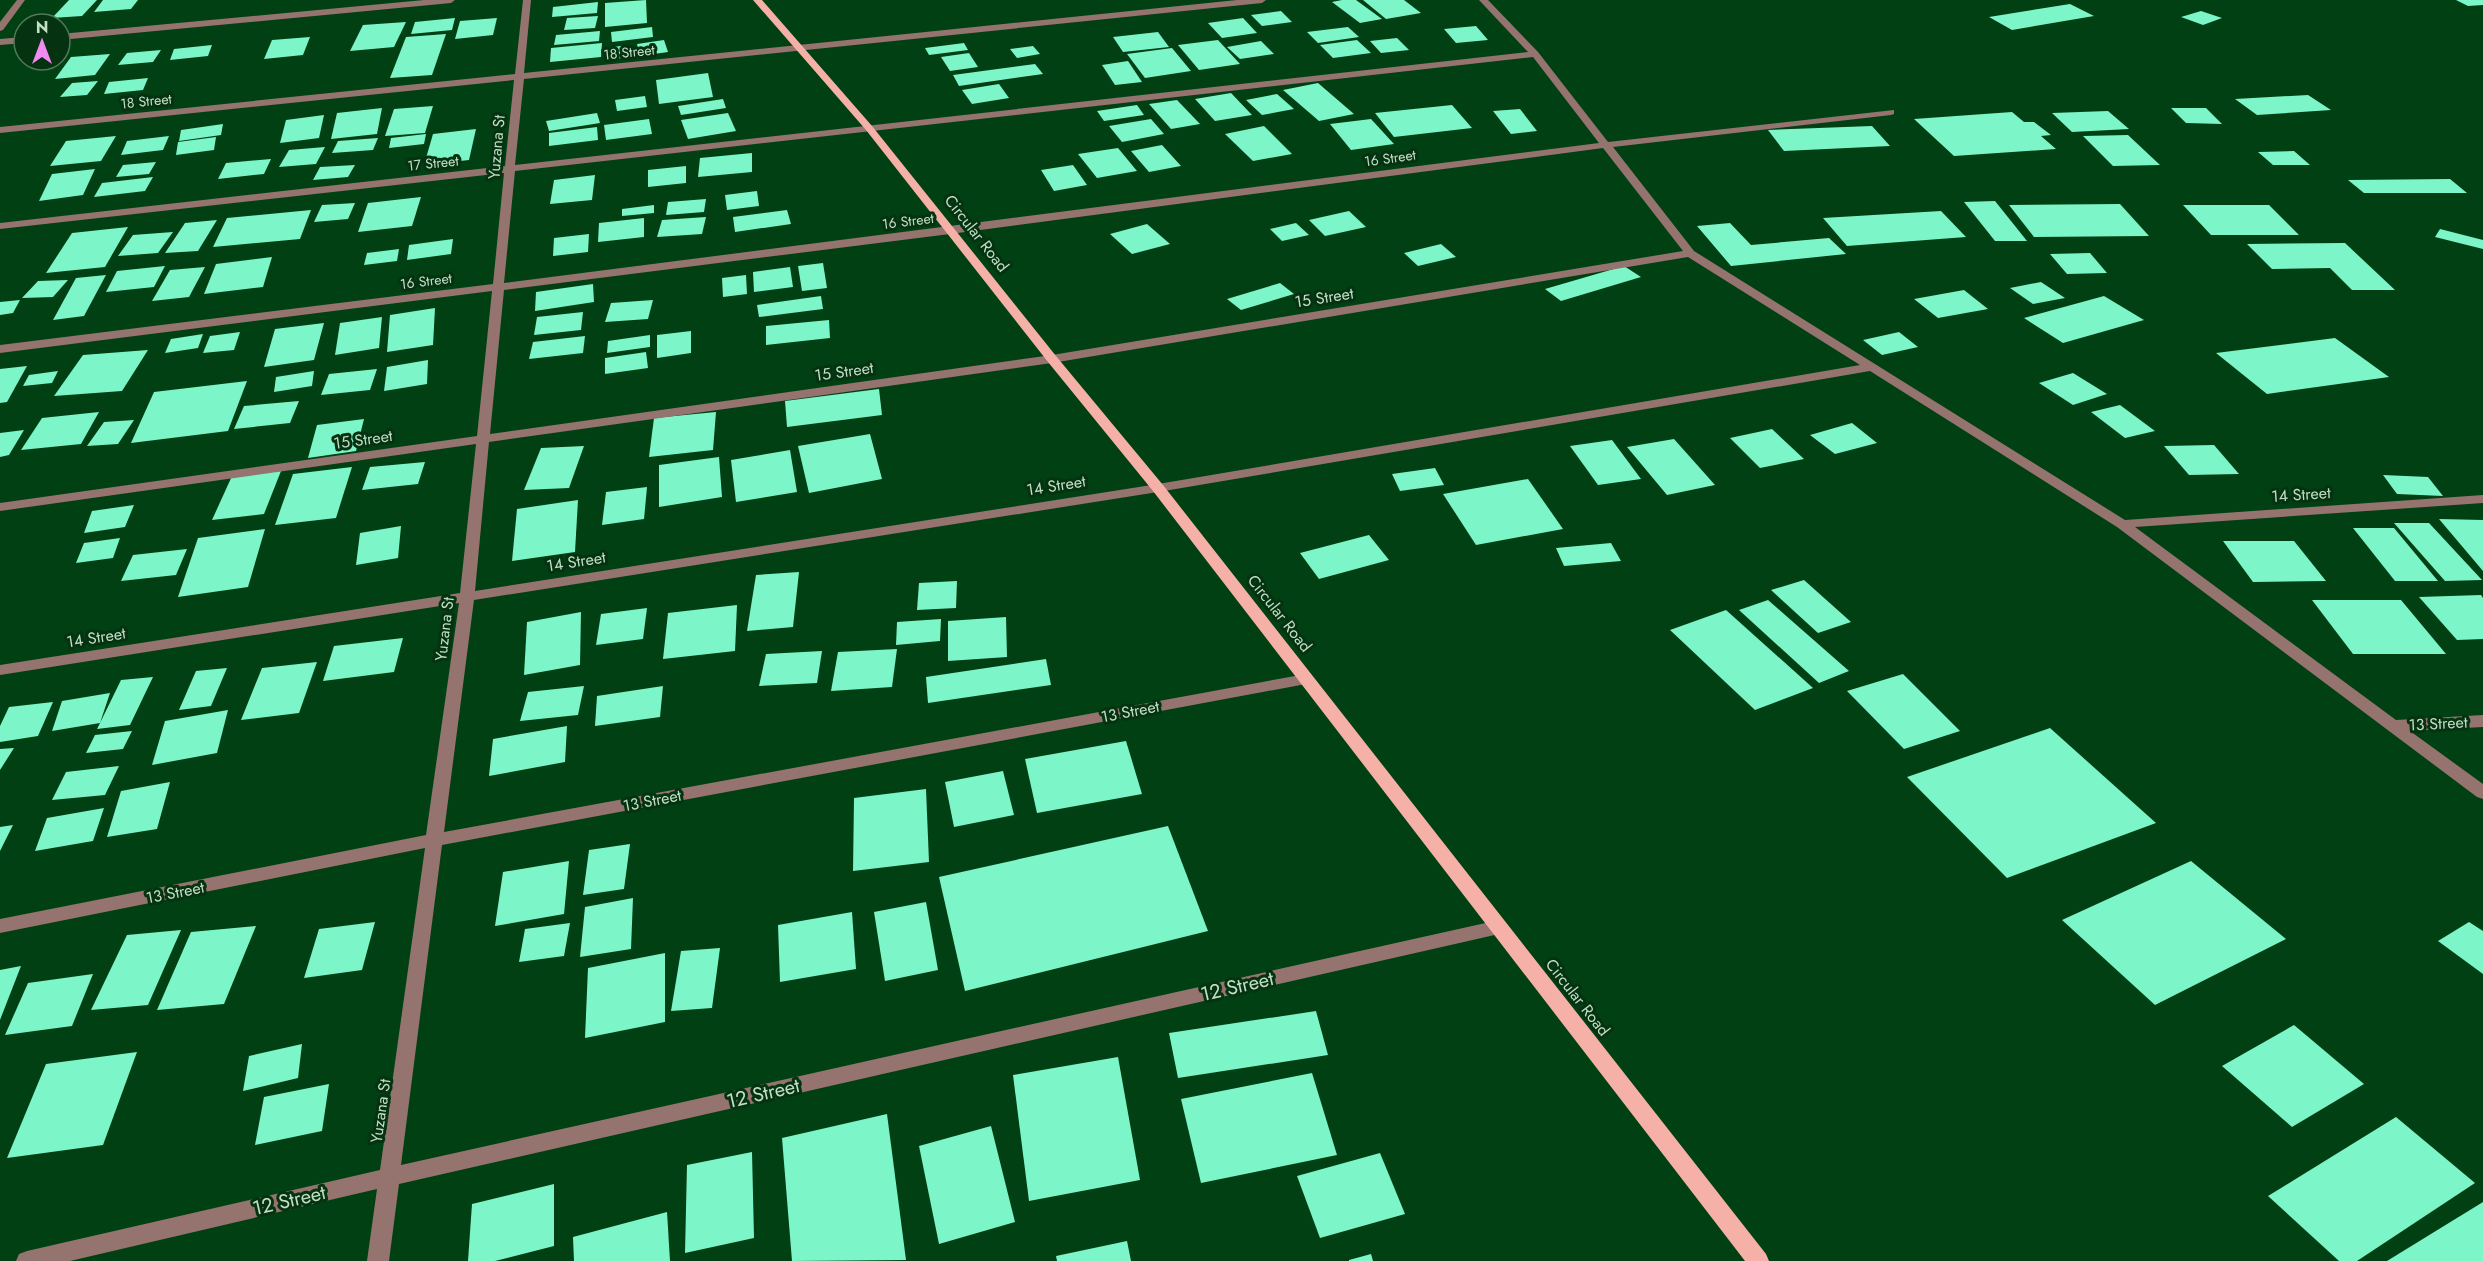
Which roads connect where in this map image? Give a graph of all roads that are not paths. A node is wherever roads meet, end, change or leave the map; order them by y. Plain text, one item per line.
1 (21, 0) edge
2 (450, 0) edge
3 (527, 0) edge
4 (757, 0) edge
5 (1262, 0) edge
6 (1483, 0) edge
7 (0, 28) edge
8 (72, 36) edge
9 (800, 47) junction
10 (1535, 54) junction
11 (520, 76) junction
12 (1891, 112) dead end
13 (869, 128) junction
14 (0, 130) edge
15 (1606, 145) junction
16 (512, 169) junction
17 (0, 226) edge
18 (950, 231) junction
19 (1690, 253) junction
20 (499, 287) junction
21 (0, 349) edge
22 (1052, 359) junction
23 (1872, 367) junction
24 (483, 439) junction
25 (1158, 488) junction
26 (2483, 499) edge
27 (0, 507) edge
28 (2122, 524) junction
29 (467, 596) junction
30 (0, 670) edge
31 (1306, 678) junction
32 (2483, 720) edge
33 (2393, 726) junction
34 (2483, 793) edge
35 (435, 840) junction
36 (0, 926) edge
37 (1499, 927) junction
38 (389, 1177) junction
39 (27, 1261) edge
40 (378, 1261) edge
41 (1758, 1261) edge

1 - 7 street
2 - 8 street
3 - 11 street, Yuzana St
4 - 9 main road, Circular Road
5 - 9 street, 18 Street
6 - 10 street
9 - 11 street, 18 Street
9 - 13 main road, Circular Road
10 - 13 street, 17 Street
10 - 15 street
11 - 14 street, 18 Street
11 - 16 street, Yuzana St
12 - 15 street, 16 Street
13 - 16 street, 17 Street
13 - 18 main road, Circular Road
15 - 18 street, 16 Street
15 - 19 street
16 - 17 street, 17 Street
16 - 20 street, Yuzana St
18 - 20 street, 16 Street
18 - 22 main road, Circular Road
19 - 22 street, 15 Street
19 - 23 street
20 - 21 street, 16 Street
20 - 24 street, Yuzana St
22 - 24 street, 15 Street
22 - 25 main road, Circular Road
23 - 25 street, 14 Street
23 - 28 street
24 - 27 street, 15 Street
24 - 29 street, Yuzana St
25 - 29 street, 14 Street
25 - 31 main road, Circular Road
26 - 28 street, 14 Street
28 - 33 street
29 - 30 street, 14 Street
29 - 35 street, Yuzana St
31 - 35 street, 13 Street
31 - 37 main road, Circular Road
32 - 33 street, 13 Street
33 - 34 street
35 - 36 street, 13 Street
35 - 38 street, Yuzana St
37 - 38 street, 12 Street
37 - 41 main road, Circular Road
38 - 39 street, 12 Street
38 - 40 street, Yuzana St

